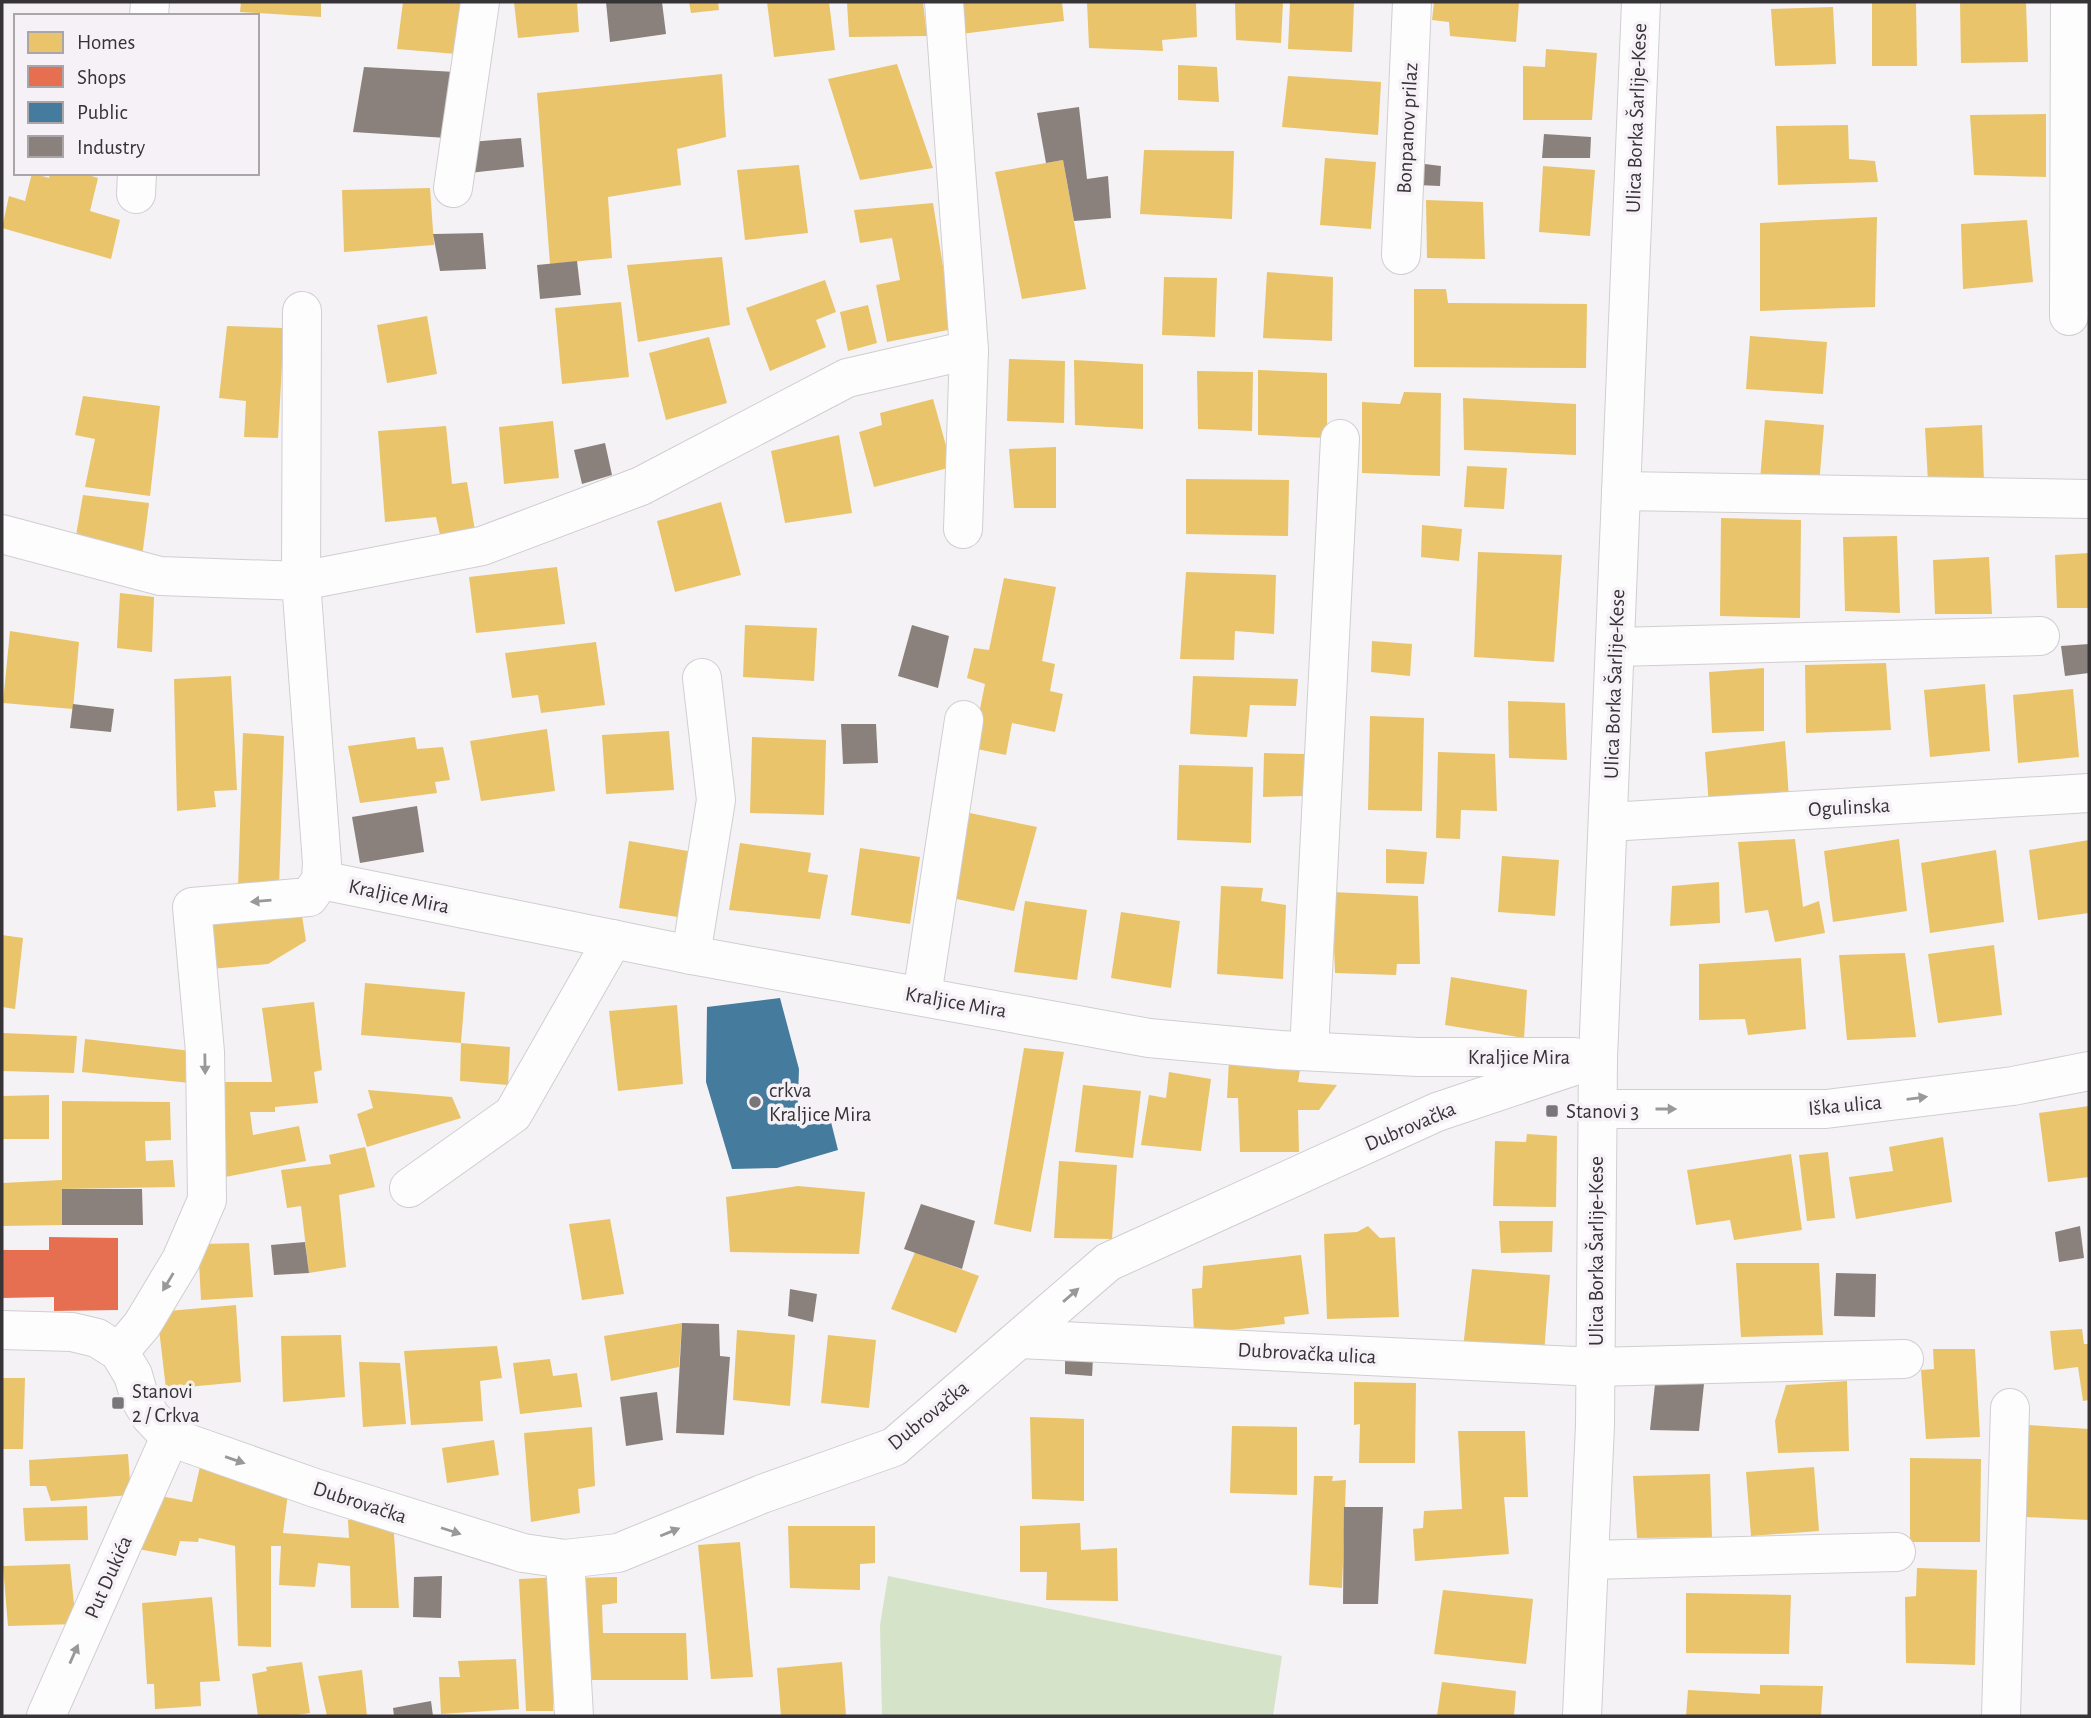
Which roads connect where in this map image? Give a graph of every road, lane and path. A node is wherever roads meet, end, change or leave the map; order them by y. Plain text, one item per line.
1 (480, 2) edge
2 (944, 2) edge
3 (1412, 2) edge
4 (1641, 2) edge
5 (2070, 2) edge
6 (453, 188) dead end
7 (1401, 255) dead end
8 (302, 311) dead end
9 (2068, 316) dead end
10 (969, 350) junction
11 (1340, 439) dead end
12 (1621, 491) junction
13 (2089, 499) edge
14 (962, 529) dead end
15 (2, 534) edge
16 (301, 581) junction
17 (2040, 636) dead end
18 (1615, 647) junction
19 (702, 678) dead end
20 (964, 720) dead end
21 (2089, 793) edge
22 (1609, 822) junction
23 (321, 880) junction
24 (612, 939) junction
25 (691, 955) junction
26 (922, 996) junction
27 (1309, 1051) junction
28 (1418, 1057) junction
29 (1598, 1058) junction
30 (2089, 1071) edge
31 (1597, 1109) junction
32 (1437, 1112) junction
33 (409, 1188) dead end
34 (2, 1330) edge
35 (1020, 1339) junction
36 (119, 1352) junction
37 (1904, 1359) dead end
38 (1595, 1367) junction
39 (2010, 1408) dead end
40 (170, 1437) junction
41 (1896, 1552) dead end
42 (565, 1559) junction
43 (1589, 1560) junction
44 (46, 1716) edge
45 (575, 1716) edge
46 (1582, 1716) edge
47 (2001, 1716) edge

1 - 6 street
2 - 10 street
3 - 7 street, Bonpanov prilaz
4 - 12 street, Ulica Borka Šarlije-Kese
5 - 9 street
8 - 16 street
10 - 14 street
10 - 16 street
11 - 27 street
12 - 13 street
12 - 18 street, Ulica Borka Šarlije-Kese
15 - 16 street
16 - 23 street
17 - 18 street
18 - 22 street, Ulica Borka Šarlije-Kese
19 - 25 street
20 - 26 street
21 - 22 street, Ogulinska
22 - 29 street, Ulica Borka Šarlije-Kese
23 - 24 street, Kraljice Mira
23 -> 36 street
24 - 25 street, Kraljice Mira
24 - 33 street
25 - 26 street, Kraljice Mira
26 - 27 street, Kraljice Mira
27 - 28 street, Kraljice Mira
28 - 29 street, Kraljice Mira
28 - 32 street
29 - 31 street, Ulica Borka Šarlije-Kese
29 - 32 street, Dubrovačka
31 -> 30 street, Iška ulica
31 - 38 street, Ulica Borka Šarlije-Kese
35 -> 32 street, Dubrovačka
34 - 36 street
35 - 38 street, Dubrovačka ulica
42 -> 35 street, Dubrovačka
36 - 40 street
37 - 38 street, Ulica Borka Šarlije-Kese
38 - 43 street, Ulica Borka Šarlije-Kese
39 - 47 street
40 -> 42 street, Dubrovačka
44 -> 40 street, Put Dukića
41 - 43 street
42 - 45 street
43 - 46 street, Ulica Borka Šarlije-Kese

